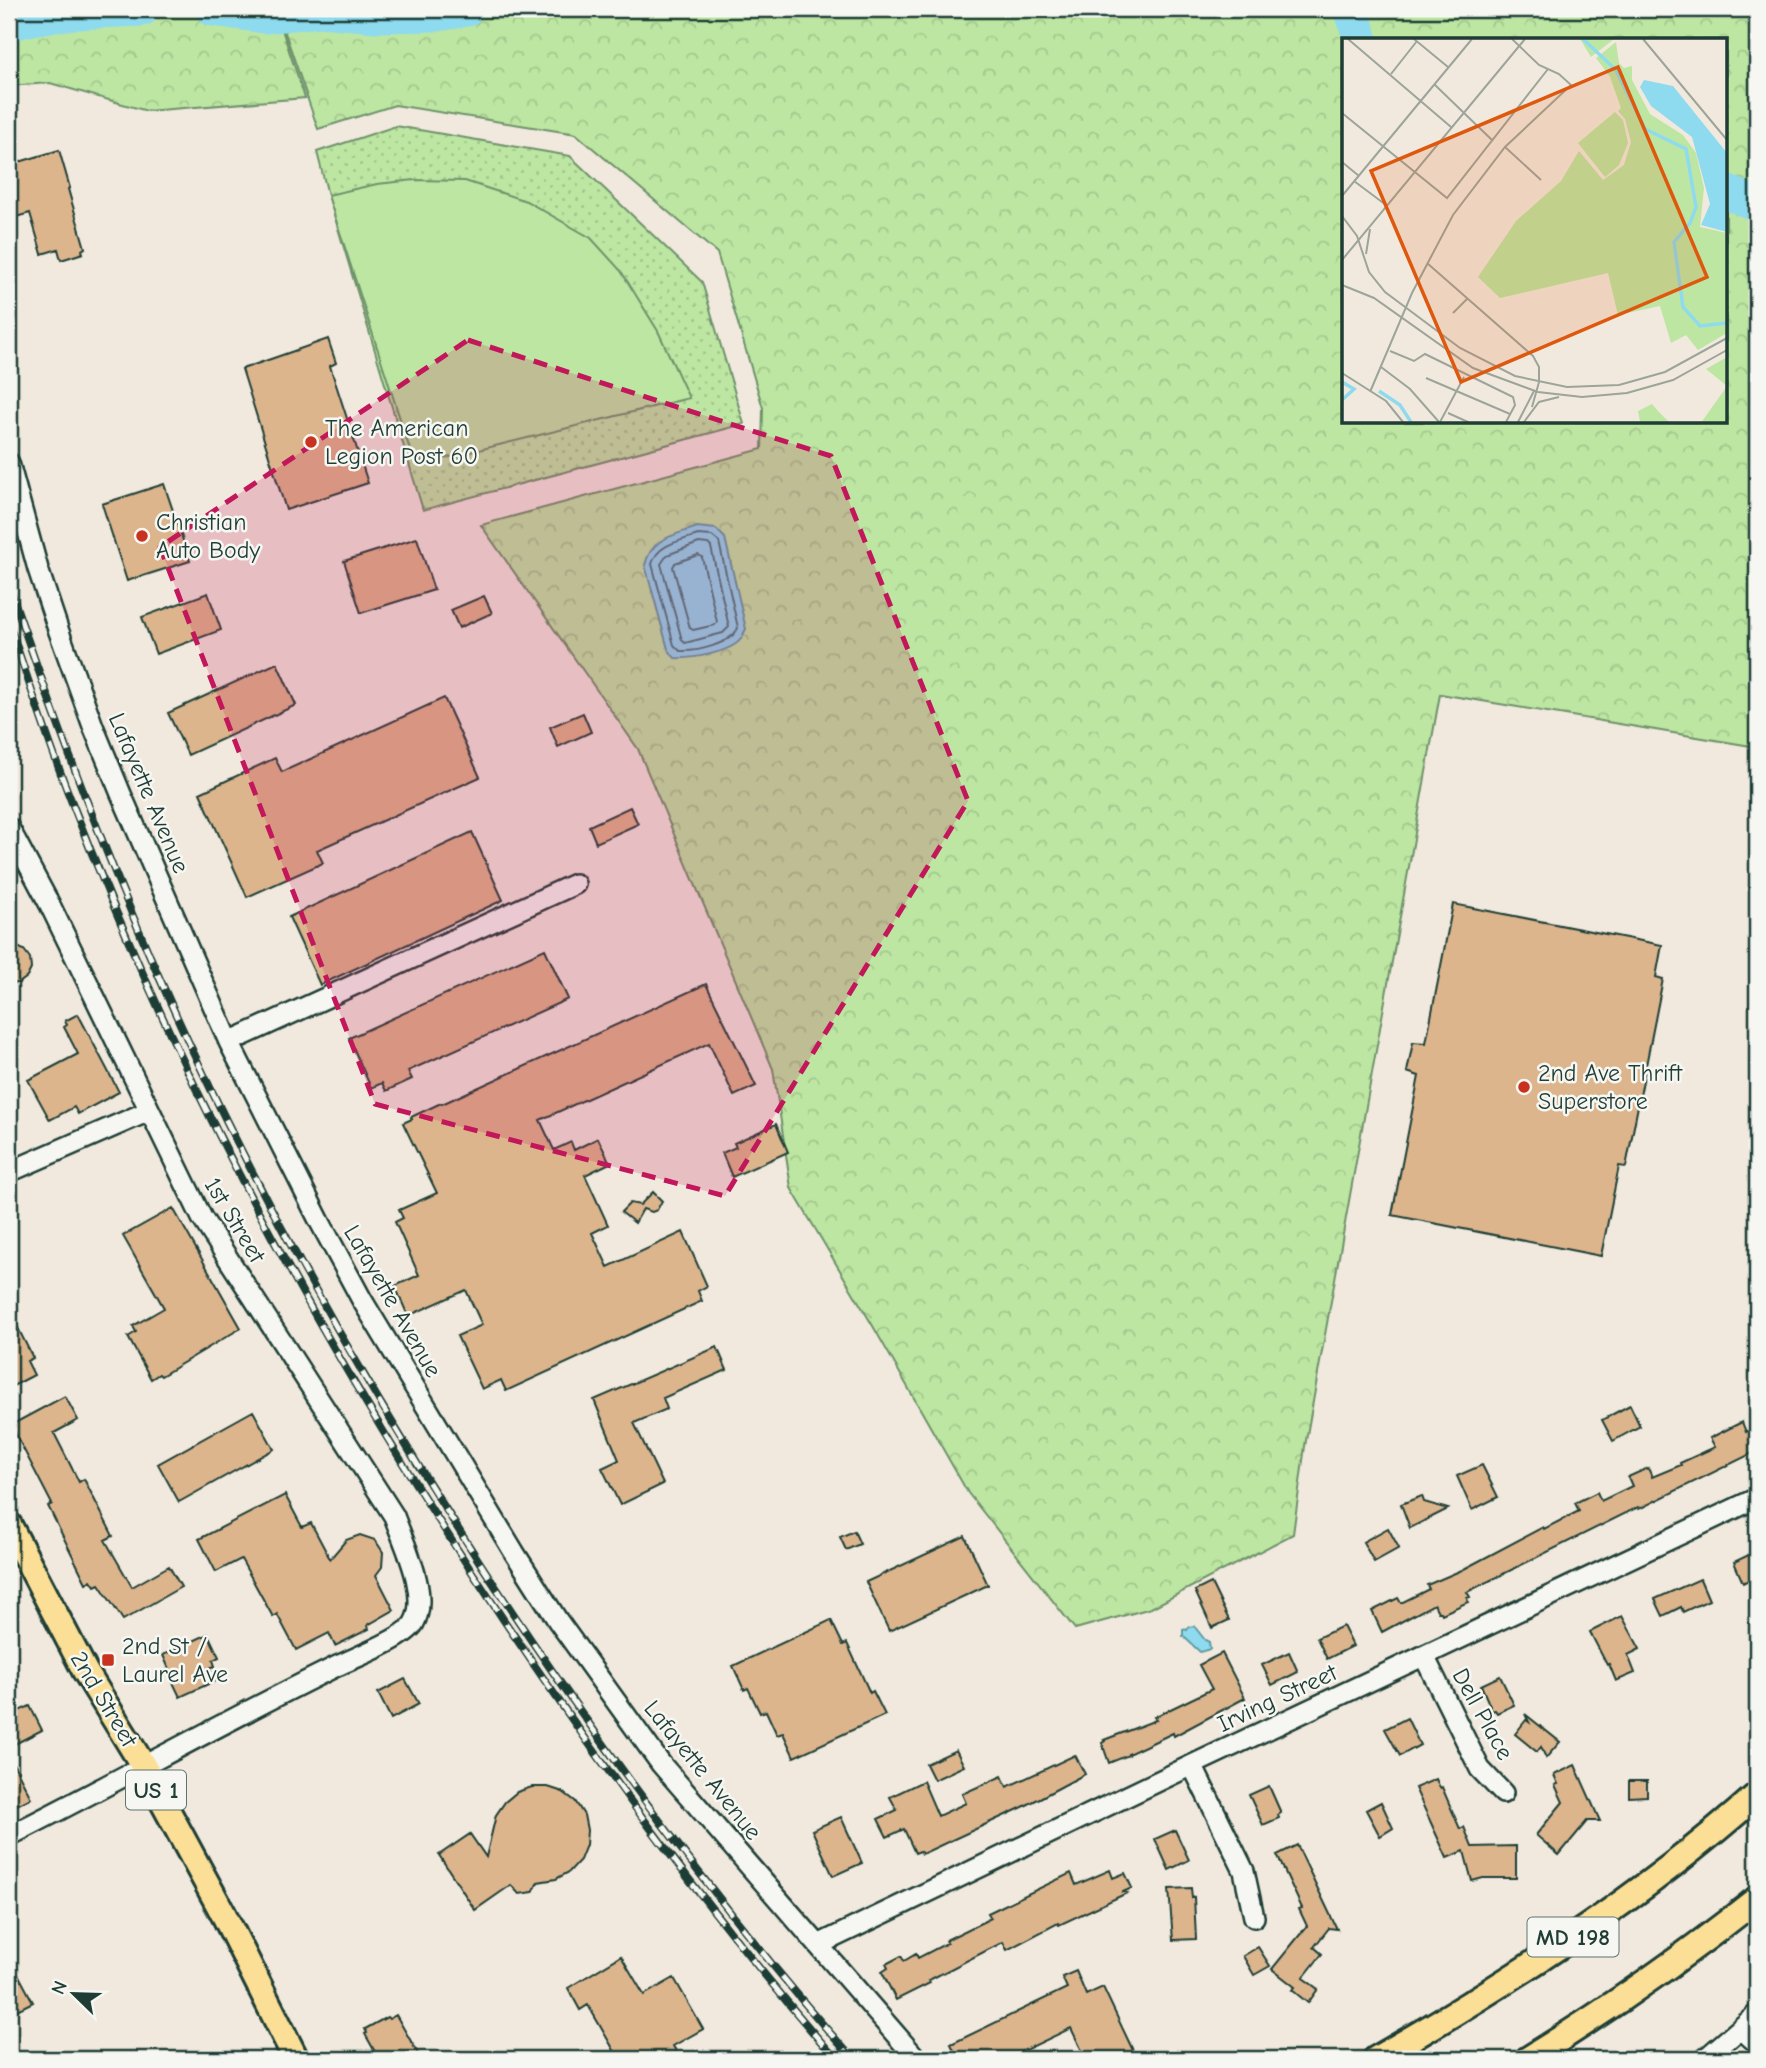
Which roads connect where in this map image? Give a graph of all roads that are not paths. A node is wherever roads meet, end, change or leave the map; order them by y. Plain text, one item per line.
1 (9, 463) edge
2 (9, 828) edge
3 (575, 884) dead end
4 (229, 1042) junction
5 (149, 1111) junction
6 (9, 1172) edge
7 (1757, 1498) edge
8 (9, 1525) edge
9 (1424, 1656) junction
10 (1192, 1765) junction
11 (144, 1767) junction
12 (1503, 1793) dead end
13 (1757, 1795) edge
14 (9, 1836) edge
15 (1757, 1899) edge
16 (1254, 1917) dead end
17 (818, 1945) junction
18 (1757, 2014) edge
19 (1741, 2029) junction
20 (1757, 2043) edge
21 (296, 2059) edge
22 (917, 2059) edge
23 (1376, 2059) edge
24 (1528, 2059) edge
25 (1705, 2059) edge

1 - 4 street, Lafayette Avenue
2 - 5 street, 1st Street
3 - 4 street
4 - 17 street, Lafayette Avenue
5 - 6 street
5 - 11 street, 1st Street
7 - 9 street, Irving Street
8 - 11 main road, 2nd Street / US 1
9 - 10 street, Irving Street
9 - 12 street, Dell Place
10 - 16 street
10 - 17 street, Irving Street
11 - 14 street
11 - 21 main road, 2nd Street / US 1
13 - 23 main road, MD 198
15 - 24 main road
17 - 22 street, Lafayette Avenue
18 - 19 street
19 - 20 street
19 - 25 street

